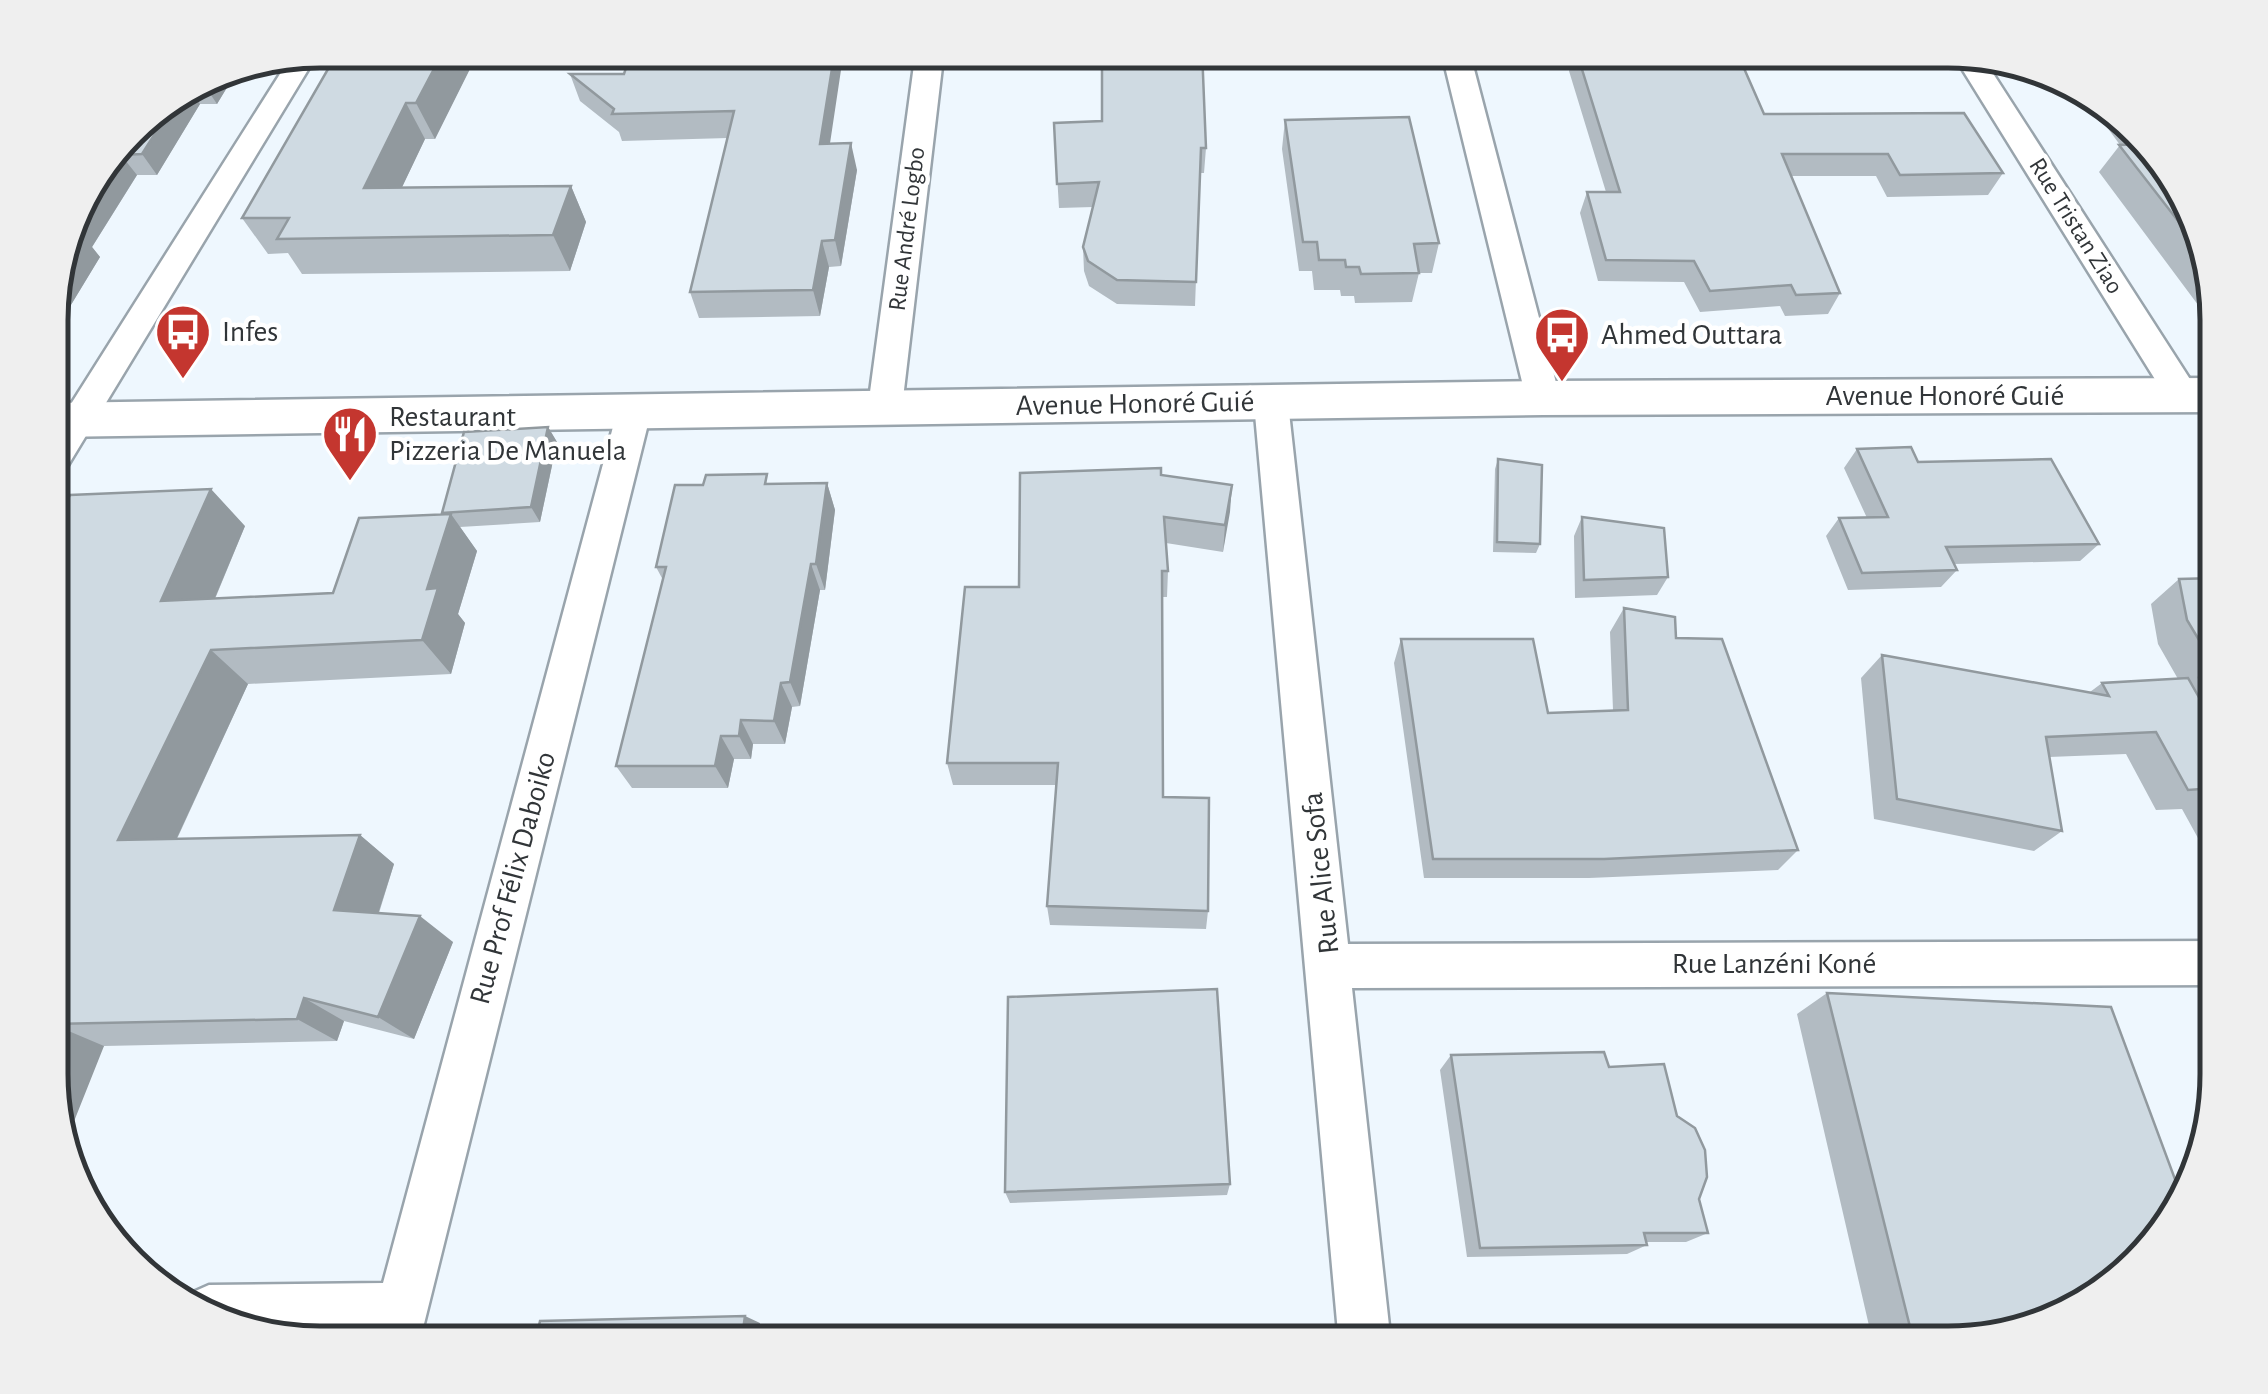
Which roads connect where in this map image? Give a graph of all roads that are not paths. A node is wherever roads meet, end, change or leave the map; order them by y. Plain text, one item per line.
1 (928, 68) edge
2 (1460, 68) edge
3 (297, 69) edge
4 (1977, 70) edge
5 (2200, 395) edge
6 (1543, 398) junction
7 (1272, 403) junction
8 (885, 407) junction
9 (634, 412) junction
10 (68, 415) edge
11 (68, 420) edge
12 (2200, 962) edge
13 (1331, 966) junction
14 (242, 1314) edge
15 (397, 1326) edge
16 (1363, 1326) edge

1 - 8 street, Rue André Logbo
2 - 6 street
3 - 10 street
4 - 5 street, Rue Tristan Ziao
5 - 6 street, Avenue Honoré Guié
6 - 7 street, Avenue Honoré Guié
7 - 8 street, Avenue Honoré Guié
7 - 13 street, Rue Alice Sofa
8 - 9 street, Avenue Honoré Guié
9 - 11 street, Avenue Honoré Guié
9 - 15 street, Rue Prof Félix Daboiko
12 - 13 street, Rue Lanzéni Koné
13 - 16 street, Rue Alice Sofa
14 - 15 street

